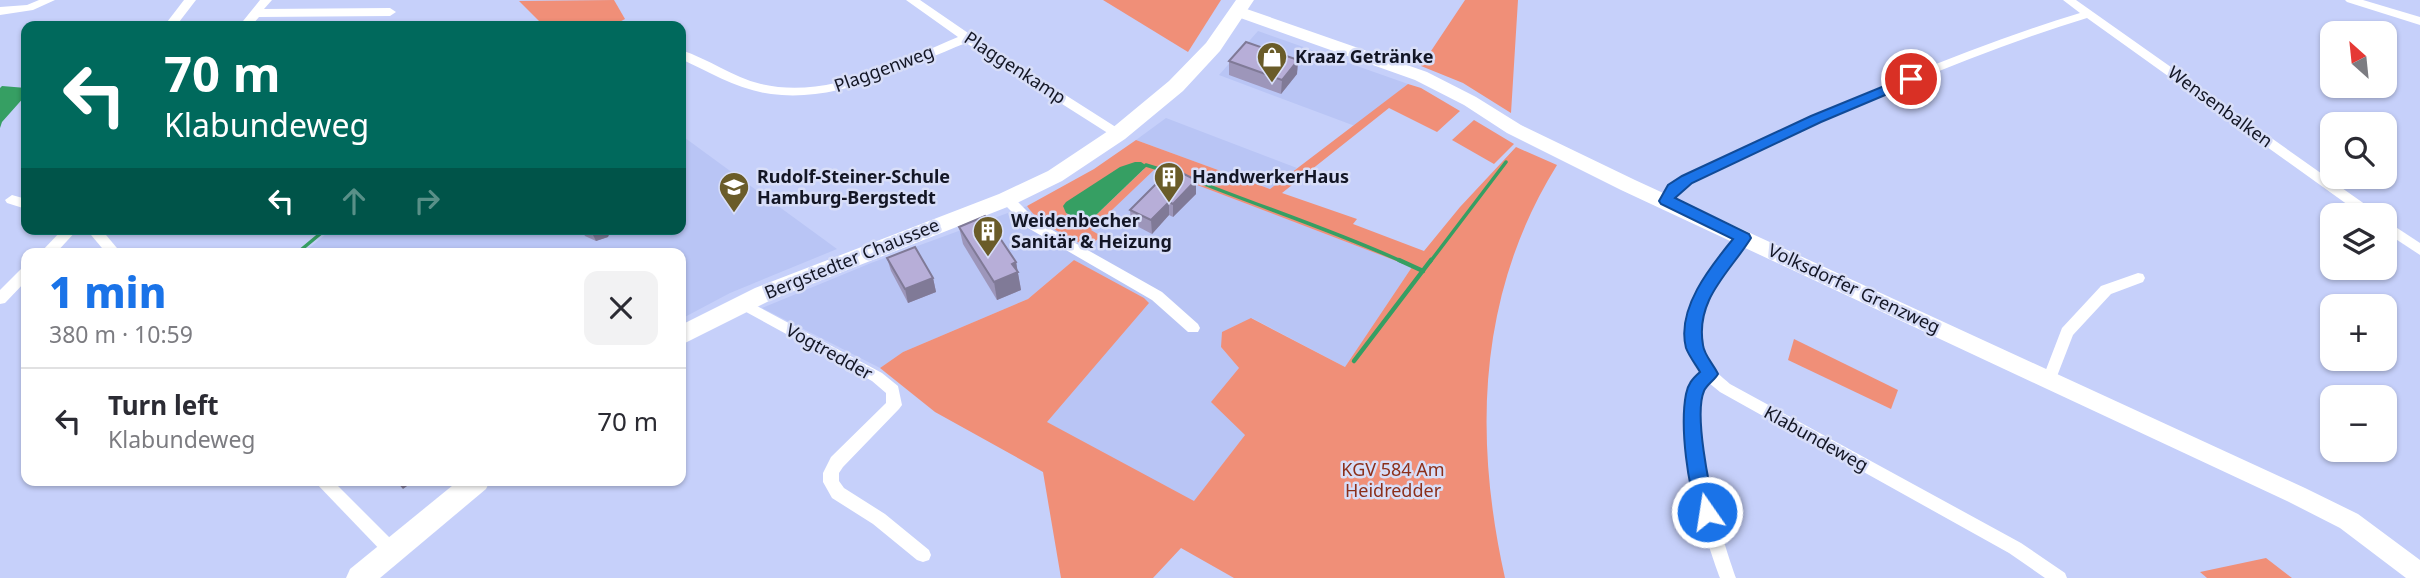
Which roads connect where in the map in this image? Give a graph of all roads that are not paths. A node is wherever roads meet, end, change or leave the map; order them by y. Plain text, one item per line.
1 (49, 0) edge
2 (190, 0) edge
3 (266, 0) edge
4 (912, 0) edge
5 (2069, 0) edge
6 (2351, 0) edge
7 (1242, 6) edge
8 (0, 11) edge
9 (390, 12) dead end
10 (256, 13) junction
11 (2089, 14) junction
12 (174, 21) edge
13 (249, 21) edge
14 (2420, 21) edge
15 (967, 38) junction
16 (686, 56) edge
17 (1118, 134) junction
18 (1007, 199) junction
19 (12, 200) dead end
20 (1667, 201) junction
21 (21, 203) edge
22 (2354, 203) edge
23 (2397, 234) edge
24 (65, 235) edge
25 (1743, 238) junction
26 (52, 248) edge
27 (2420, 250) edge
28 (21, 278) edge
29 (2138, 278) dead end
30 (0, 299) edge
31 (742, 303) junction
32 (1193, 328) dead end
33 (686, 332) edge
34 (1710, 374) junction
35 (2049, 380) junction
36 (327, 486) edge
37 (471, 486) edge
38 (392, 551) junction
39 (923, 555) dead end
40 (2420, 574) edge
41 (360, 578) edge
42 (1728, 578) edge
43 (2059, 578) edge

1 - 8 street
2 - 12 street
3 - 10 street
4 - 15 street, Plaggenkamp
5 - 11 street, Wensenbalken
6 - 14 street
7 - 17 main road, Bergstedter Chaussee
7 - 20 street, Volksdorfer Grenzweg
9 - 10 street
10 - 13 street
11 - 20 street
11 - 22 street, Wensenbalken
15 - 16 street, Plaggenweg
15 - 17 street, Plaggenkamp
17 - 18 main road, Bergstedter Chaussee
18 - 31 main road, Bergstedter Chaussee
18 - 32 street
19 - 21 street
20 - 25 street, Volksdorfer Grenzweg
23 - 27 street
24 - 26 street
25 - 34 street, Klabundeweg
25 - 35 street, Volksdorfer Grenzweg
28 - 30 street
29 - 35 street
31 - 33 main road, Bergstedter Chaussee
31 - 39 street, Vogtredder
34 - 42 street
34 - 43 street, Klabundeweg
35 - 40 street, Volksdorfer Grenzweg
36 - 38 street
37 - 38 main road
38 - 41 main road

